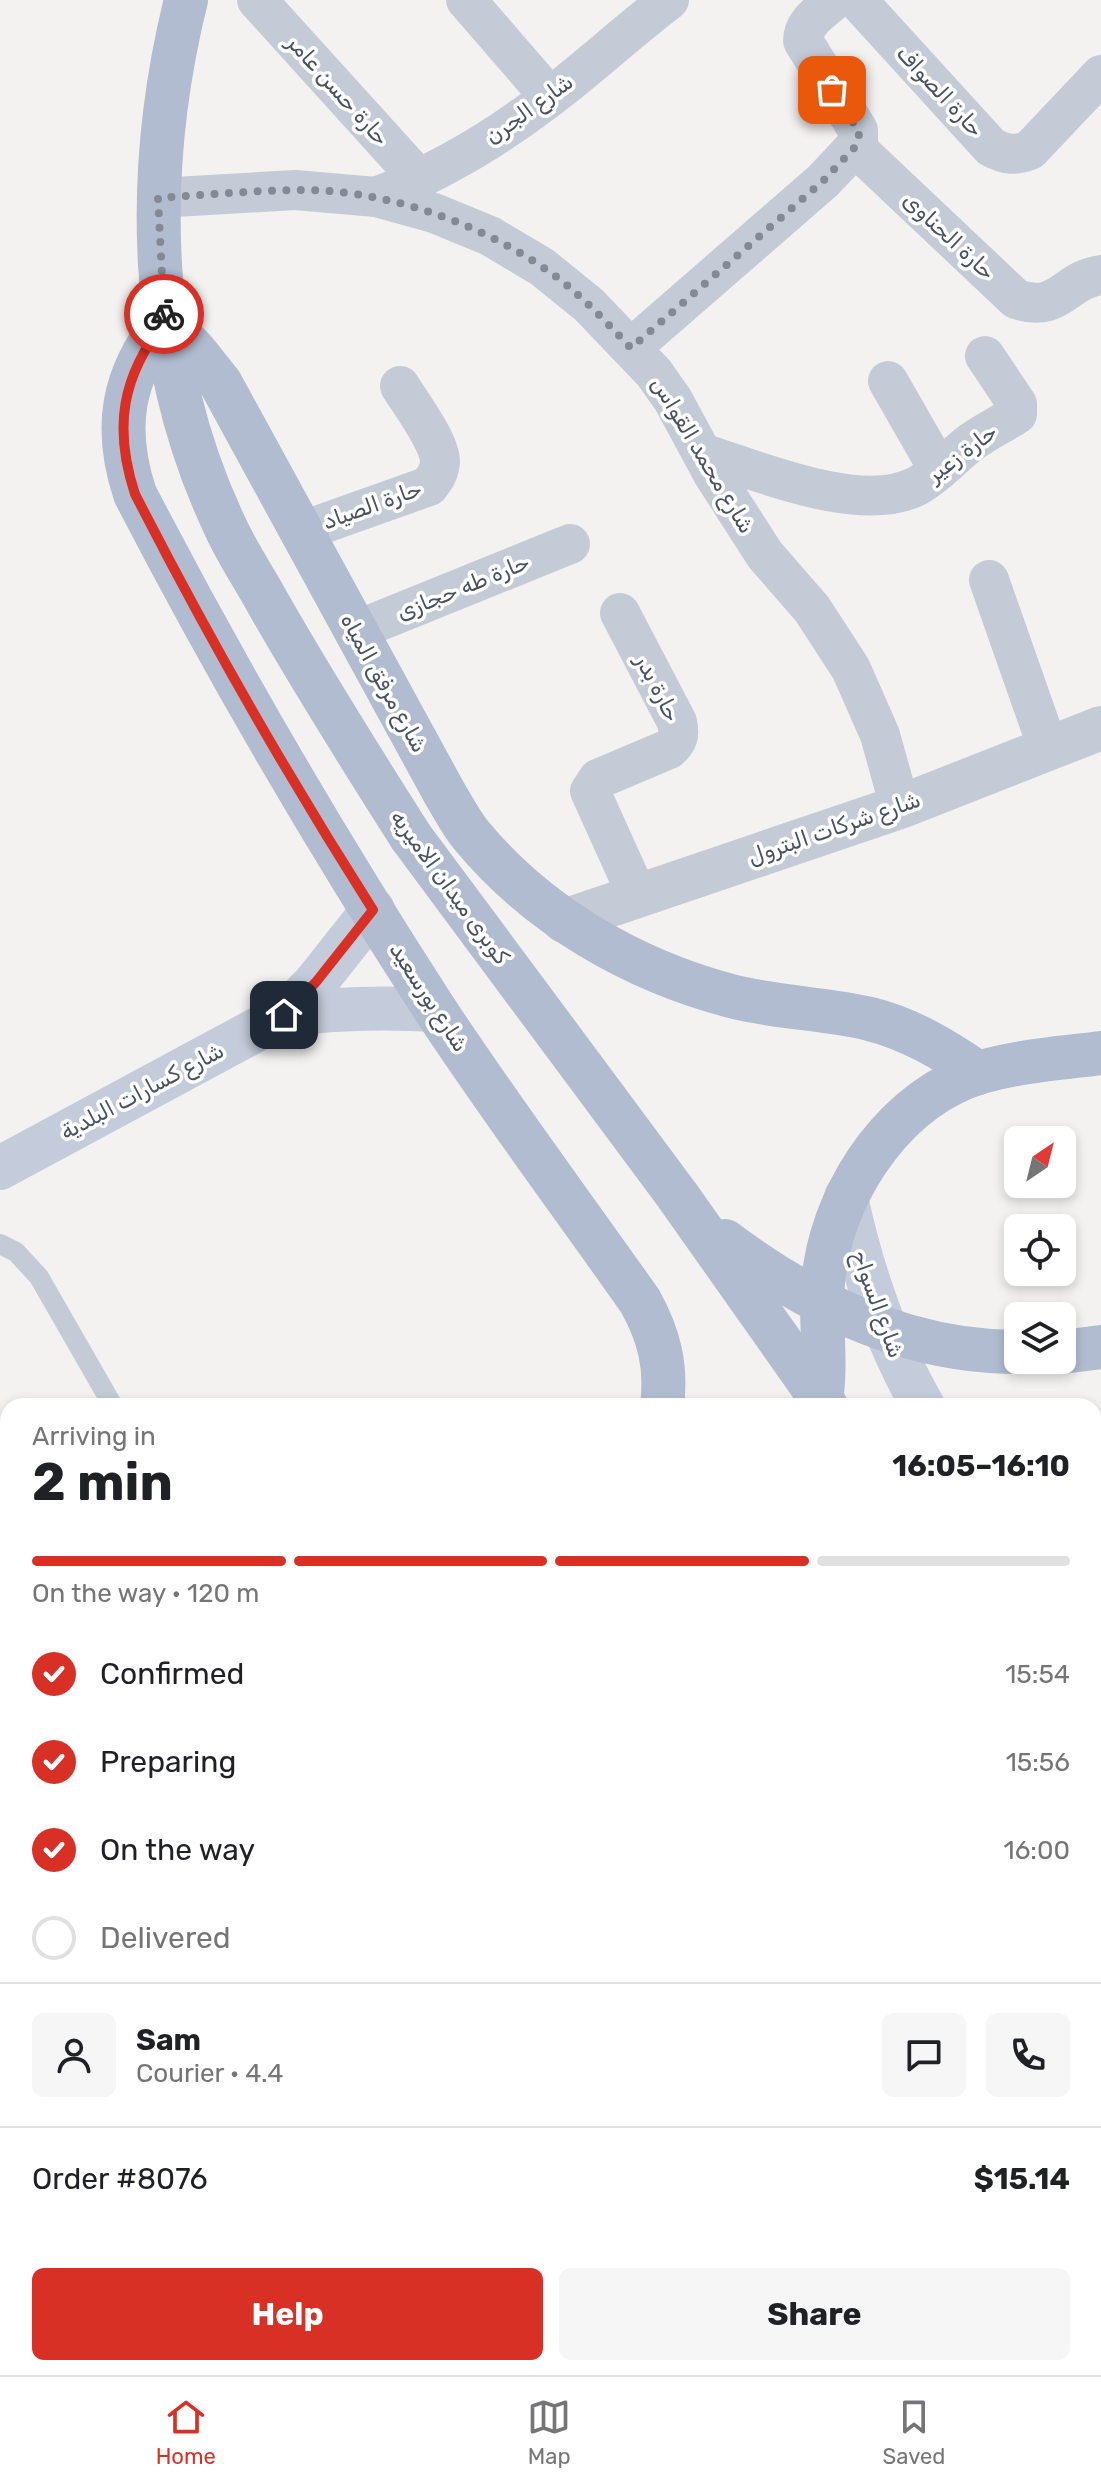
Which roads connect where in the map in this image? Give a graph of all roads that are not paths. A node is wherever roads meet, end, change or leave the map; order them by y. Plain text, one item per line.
1 (186, 0) edge
2 (257, 0) edge
3 (466, 0) edge
4 (834, 0) edge
5 (857, 0) edge
6 (662, 2) edge
7 (1101, 75) edge
8 (550, 97) junction
9 (855, 147) junction
10 (420, 180) junction
11 (376, 197) junction
12 (158, 198) junction
13 (1101, 275) edge
14 (165, 321) junction
15 (631, 348) junction
16 (985, 356) dead end
17 (888, 381) dead end
18 (400, 386) dead end
19 (702, 453) junction
20 (939, 470) junction
21 (300, 532) junction
22 (570, 544) dead end
23 (989, 580) dead end
24 (620, 613) dead end
25 (355, 631) junction
26 (1101, 728) edge
27 (1048, 748) junction
28 (900, 807) junction
29 (637, 895) junction
30 (373, 910) junction
31 (564, 921) junction
32 (435, 1010) junction
33 (284, 1015) junction
34 (1101, 1053) edge
35 (978, 1073) junction
36 (0, 1168) edge
37 (677, 1195) junction
38 (846, 1197) junction
39 (0, 1244) edge
40 (1101, 1347) edge
41 (1076, 1350) edge
42 (1004, 1351) edge
43 (108, 1398) edge
44 (663, 1398) edge
45 (820, 1398) edge
46 (821, 1398) edge
47 (918, 1398) edge

1 - 12 main road
2 - 10 street, حارة حسن عامر
3 - 8 street
4 - 9 street
5 - 7 street, حارة الصواف
6 - 8 street, شارع الجرن
8 - 10 street, شارع الجرن
9 - 13 street, حارة الحناوى
9 - 15 street
10 - 11 street, شارع الجرن
11 - 12 street, شارع محمد القواس
11 - 15 street, شارع محمد القواس
12 - 14 main road
14 - 21 main road, شارع مرفق المياه
14 - 30 main road, شارع بورسعيد
14 - 37 main road, كوبرى ميدان الاميريه, bridge
15 - 19 street, شارع محمد القواس
16 - 20 street, حارة زعير
17 - 20 street
18 - 21 street, حارة الصياد
19 - 20 street, حارة زعير
19 - 28 street, شارع محمد القواس
21 - 25 main road, شارع مرفق المياه
22 - 25 street, حارة طه حجازى
23 - 27 street
24 - 29 street, حارة بدر
25 - 31 main road, شارع مرفق المياه
26 - 27 street, شارع شركات البترول
27 - 28 street, شارع شركات البترول
28 - 29 street, شارع شركات البترول
29 - 31 street, شارع شركات البترول
30 - 32 main road, شارع بورسعيد
30 - 33 main road, شارع كسارات البلدية
31 - 35 main road, شارع مرفق المياه
32 - 33 main road, شارع كسارات البلدية
32 - 44 main road, شارع بورسعيد
33 - 36 main road, شارع كسارات البلدية
34 - 35 main road
35 - 38 main road
37 - 42 main road, bridge
37 - 45 main road, كوبرى ميدان الاميريه, bridge
38 - 46 main road
38 - 47 main road, شارع السواح
39 - 43 lane
40 - 41 main road

